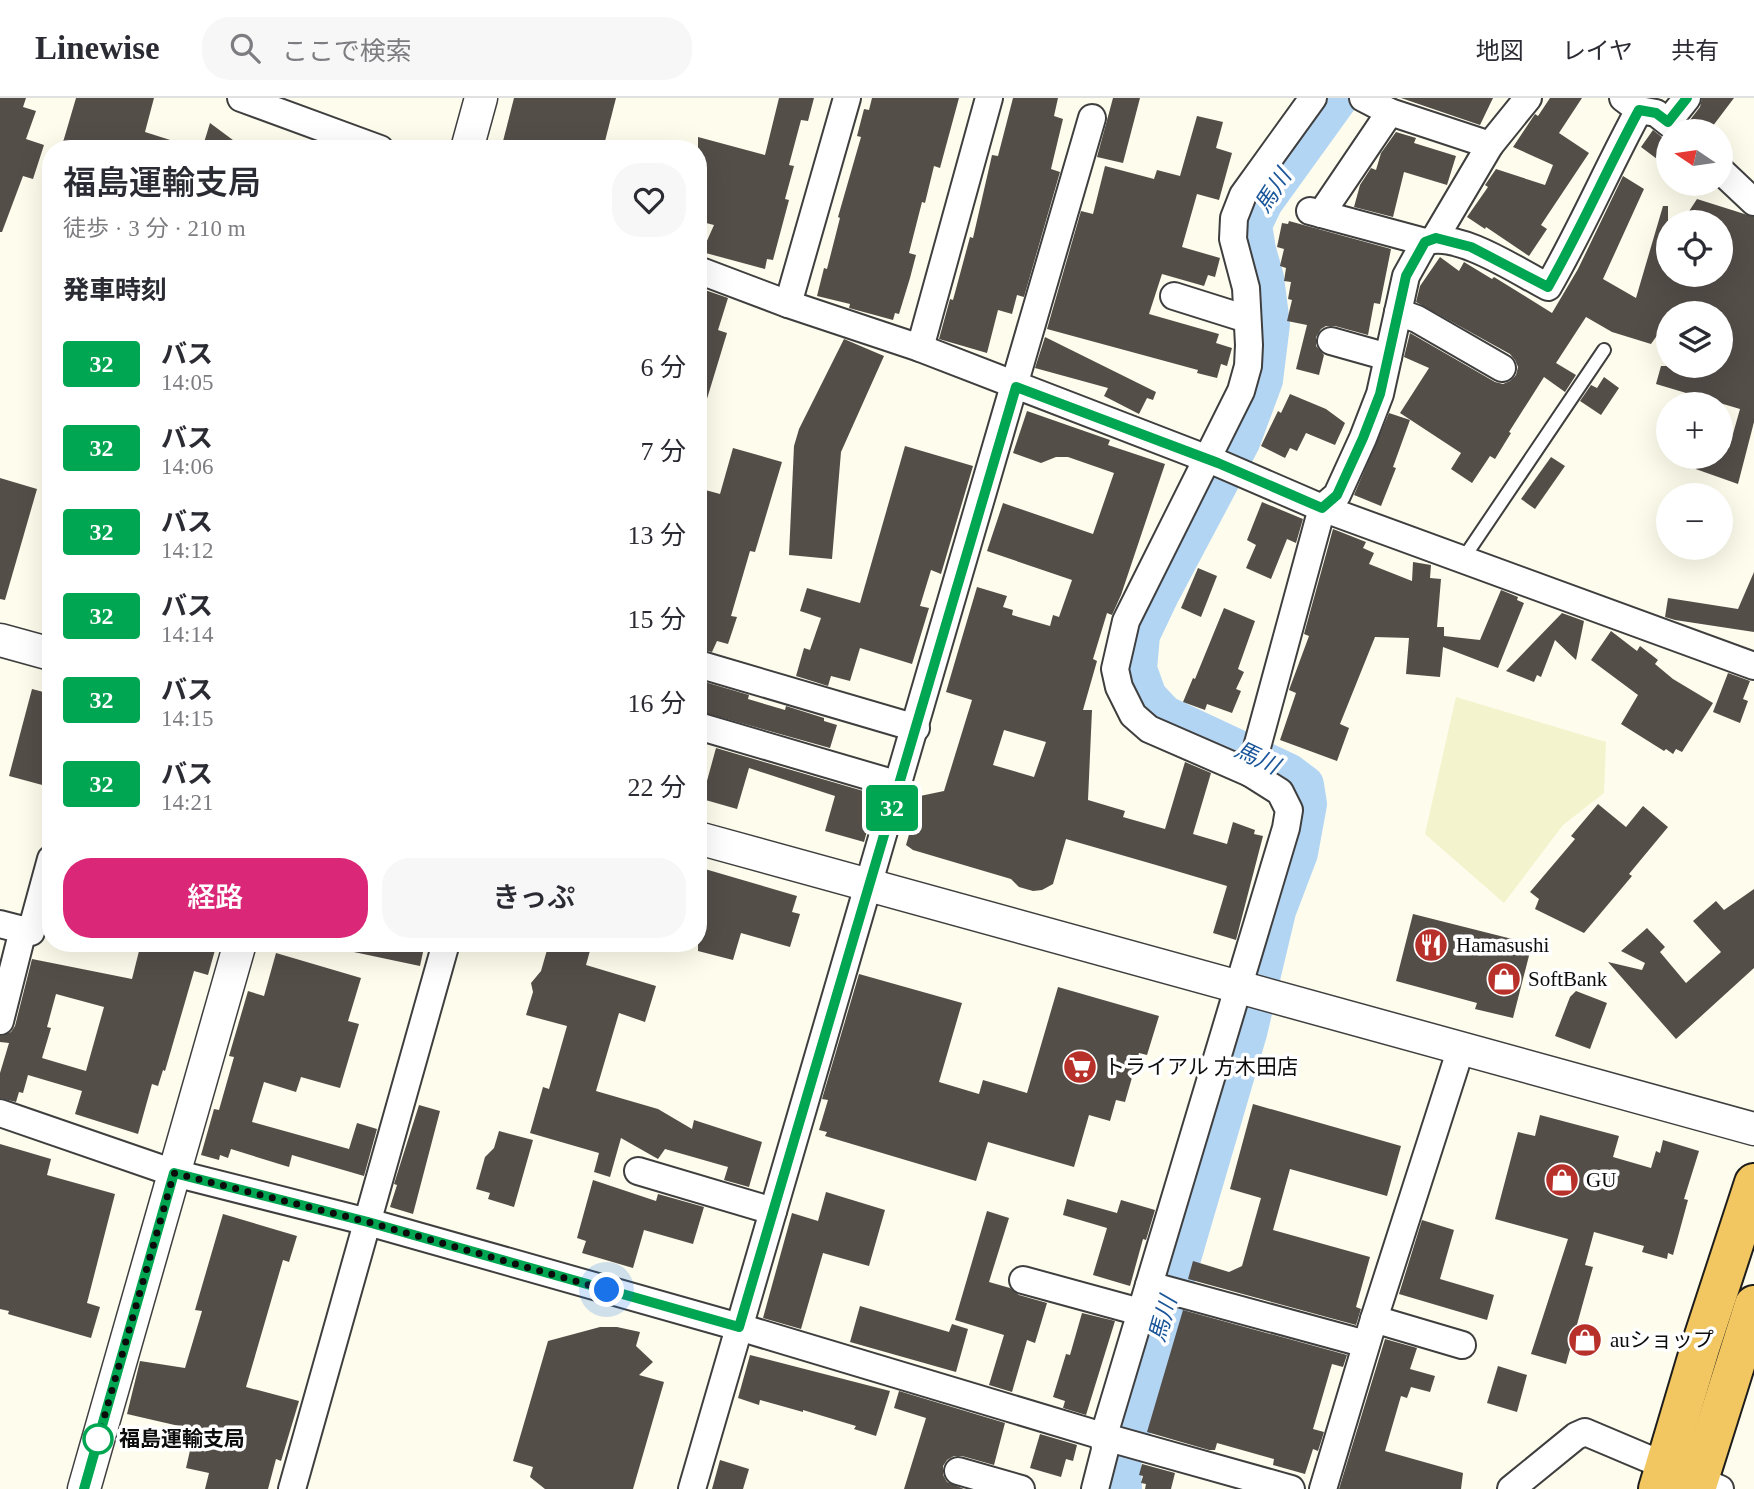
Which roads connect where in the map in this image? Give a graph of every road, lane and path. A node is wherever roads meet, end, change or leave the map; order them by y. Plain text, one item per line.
1 (241, 98) edge
2 (481, 98) edge
3 (847, 98) edge
4 (989, 98) edge
5 (1312, 98) edge
6 (1363, 98) edge
7 (1528, 98) edge
8 (1687, 98) edge
9 (1631, 104) edge
10 (1390, 112) junction
11 (1092, 118) dead end
12 (1663, 119) edge
13 (1677, 119) edge
14 (355, 140) edge
15 (469, 140) edge
16 (1490, 145) junction
17 (1733, 182) edge
18 (1754, 202) edge
19 (1430, 240) junction
20 (707, 273) edge
21 (1174, 296) dead end
22 (788, 304) junction
23 (1398, 312) junction
24 (1247, 319) junction
25 (1331, 341) dead end
26 (920, 348) junction
27 (1604, 350) dead end
28 (1388, 357) junction
29 (1502, 368) dead end
30 (1016, 387) junction
31 (1213, 461) junction
32 (1322, 508) junction
33 (1462, 559) junction
34 (0, 640) edge
35 (42, 652) edge
36 (1754, 666) edge
37 (707, 667) edge
38 (916, 727) junction
39 (707, 729) edge
40 (1253, 762) junction
41 (899, 785) junction
42 (707, 841) edge
43 (870, 887) junction
44 (42, 892) edge
45 (11, 927) edge
46 (237, 952) edge
47 (443, 952) edge
48 (1240, 989) junction
49 (0, 1021) edge
50 (1461, 1048) junction
51 (0, 1113) edge
52 (1754, 1129) edge
53 (638, 1171) dead end
54 (174, 1173) junction
55 (1754, 1183) edge
56 (773, 1211) junction
57 (368, 1222) junction
58 (1023, 1280) dead end
59 (1154, 1286) junction
60 (1754, 1305) edge
61 (1140, 1312) junction
62 (739, 1327) junction
63 (1370, 1331) junction
64 (1462, 1345) dead end
65 (1110, 1437) junction
66 (958, 1471) dead end
67 (1688, 1483) edge
68 (84, 1489) edge
69 (292, 1489) edge
70 (692, 1489) edge
71 (1021, 1489) edge
72 (1095, 1489) edge
73 (1291, 1489) edge
74 (1323, 1489) edge
75 (1511, 1489) edge

1 - 14 street
2 - 15 street
3 - 22 street
4 - 26 street
5 - 24 street
6 - 10 street
7 - 16 street
8 - 13 street
9 - 12 street
9 - 19 street
10 - 16 street
10 - 19 street
11 - 30 street
16 - 19 street
17 - 18 street
19 - 23 street
20 - 22 street
21 - 24 street
22 - 26 street
23 - 28 street
23 - 29 street
24 - 31 street
25 - 28 street
26 - 30 street
27 - 33 lane
28 - 32 street
30 - 31 street
30 - 38 street
31 - 32 street
31 - 40 street
32 - 33 street
32 - 40 street
33 - 36 street
34 - 35 street
37 - 38 street
38 - 41 street
39 - 41 street
40 - 48 street
41 - 43 street
42 - 43 street
43 - 48 street
43 - 56 street
44 - 45 street
45 - 49 street
46 - 54 street
47 - 57 street
48 - 50 street
48 - 59 street
50 - 52 street
50 - 63 street
51 - 54 street
53 - 56 street
54 - 57 street
54 - 68 street
55 - 67 highway
56 - 62 street
57 - 62 street
57 - 69 street
58 - 61 street
59 - 61 street
59 - 63 street
60 - 67 highway
61 - 65 street
62 - 65 street
62 - 70 street
63 - 64 street
63 - 74 street
65 - 72 street
65 - 73 street
66 - 71 street
67 - 75 street

